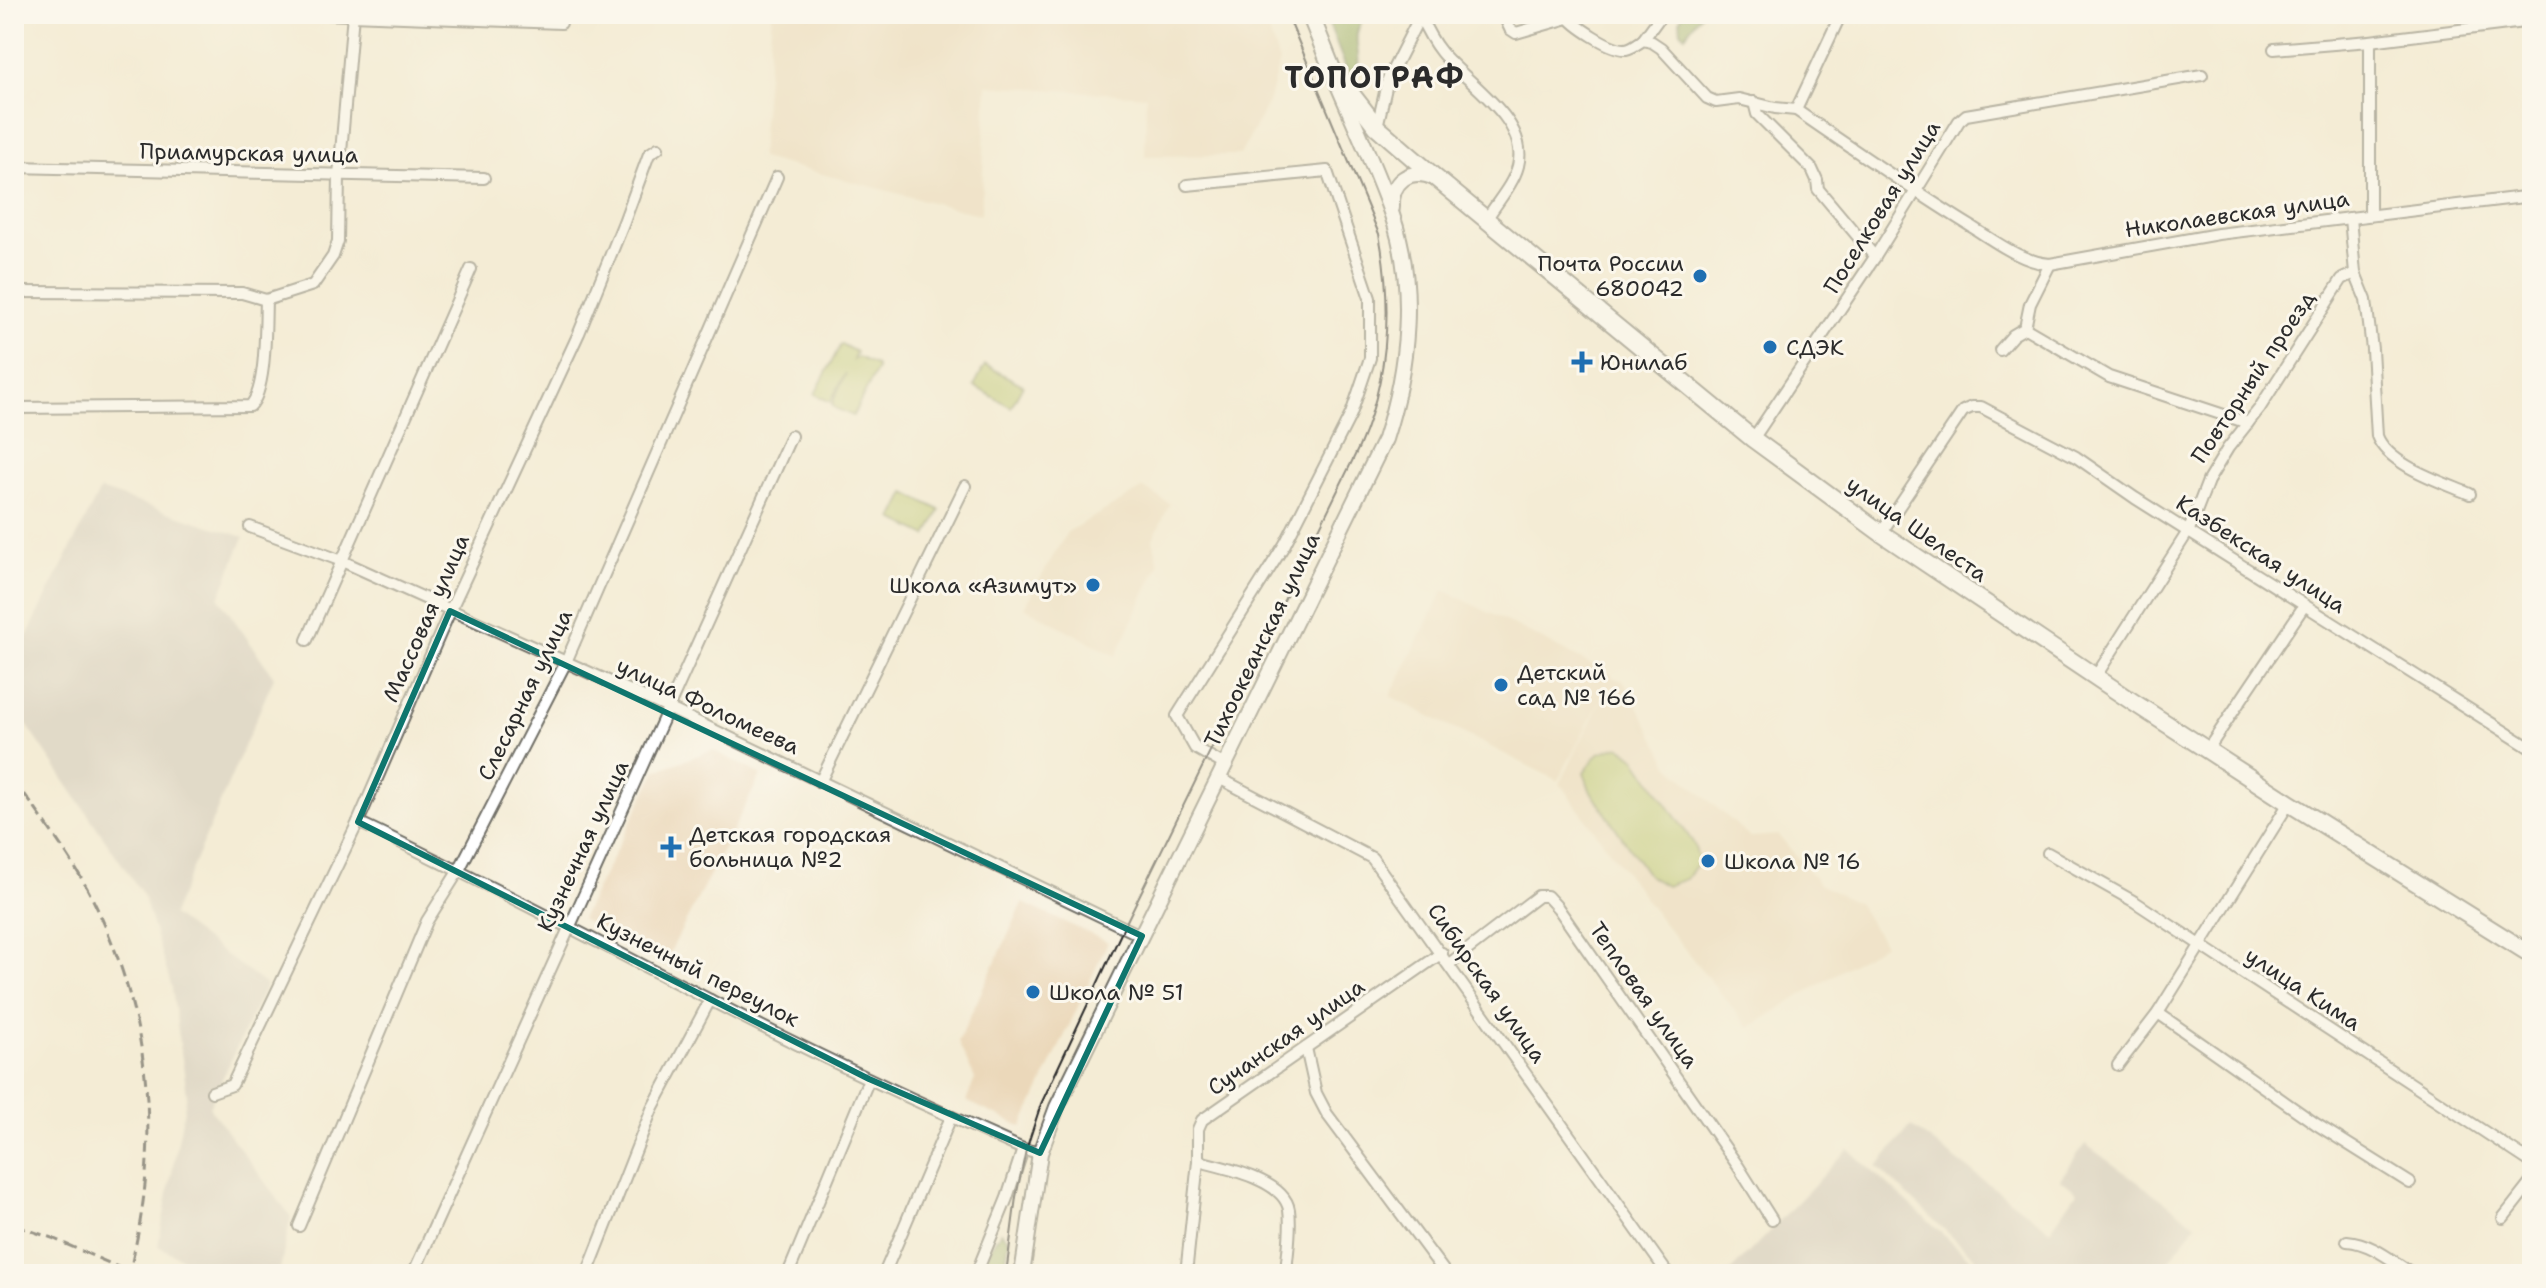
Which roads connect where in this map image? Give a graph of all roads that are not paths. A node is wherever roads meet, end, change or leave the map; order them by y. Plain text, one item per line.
1 (326, 14) edge
2 (352, 14) edge
3 (1310, 14) edge
4 (1503, 14) edge
5 (1662, 14) edge
6 (2469, 14) edge
7 (1419, 15) edge
8 (1839, 15) edge
9 (1567, 16) edge
10 (2532, 21) edge
11 (561, 23) dead end
12 (2469, 29) junction
13 (1643, 40) junction
14 (2370, 41) junction
15 (2274, 49) dead end
16 (1332, 69) junction
17 (2202, 75) dead end
18 (1754, 102) junction
19 (1796, 110) junction
20 (1377, 127) junction
21 (658, 148) dead end
22 (14, 167) edge
23 (339, 175) junction
24 (777, 177) dead end
25 (484, 178) dead end
26 (1437, 179) junction
27 (1187, 185) dead end
28 (1915, 192) junction
29 (2532, 196) edge
30 (2370, 215) junction
31 (1393, 217) junction
32 (2350, 218) junction
33 (1486, 220) junction
34 (1875, 257) junction
35 (2050, 264) junction
36 (471, 269) dead end
37 (2355, 273) junction
38 (14, 292) edge
39 (266, 300) junction
40 (2025, 328) junction
41 (2000, 350) dead end
42 (14, 408) edge
43 (2248, 423) junction
44 (791, 436) dead end
45 (1753, 439) junction
46 (965, 486) dead end
47 (2470, 494) dead end
48 (250, 527) dead end
49 (2189, 530) junction
50 (1881, 533) junction
51 (342, 561) junction
52 (2304, 606) junction
53 (450, 611) junction
54 (307, 640) dead end
55 (566, 662) junction
56 (2096, 676) junction
57 (668, 708) junction
58 (2208, 749) junction
59 (2532, 749) edge
60 (1222, 772) junction
61 (820, 782) junction
62 (2289, 803) junction
63 (358, 822) junction
64 (2048, 853) dead end
65 (459, 870) junction
66 (569, 925) junction
67 (1142, 936) junction
68 (2201, 946) junction
69 (1442, 953) junction
70 (2532, 955) edge
71 (1449, 964) junction
72 (710, 1000) junction
73 (2158, 1013) junction
74 (1306, 1048) junction
75 (2118, 1065) dead end
76 (869, 1079) junction
77 (212, 1092) dead end
78 (951, 1117) junction
79 (1023, 1149) junction
80 (1040, 1153) junction
81 (1198, 1161) junction
82 (2532, 1163) edge
83 (2532, 1181) edge
84 (2410, 1183) dead end
85 (2503, 1218) dead end
86 (1772, 1220) dead end
87 (299, 1226) dead end
88 (2347, 1241) dead end
89 (413, 1274) edge
90 (587, 1274) edge
91 (788, 1274) edge
92 (884, 1274) edge
93 (976, 1274) edge
94 (1022, 1274) edge
95 (1186, 1274) edge
96 (1286, 1274) edge
97 (1446, 1274) edge
98 (1668, 1274) edge
99 (2413, 1274) edge

1 - 2 street
2 - 11 street
2 - 23 street
3 - 16 main road, Тихоокеанская улица
4 - 9 street
5 - 13 street
6 - 12 street
7 - 20 street
7 - 33 street
8 - 19 street
9 - 13 street
10 - 12 street
12 - 14 street
13 - 18 street
14 - 15 street
14 - 30 street
16 - 20 main road, улица Шелеста
16 - 31 main road, Тихоокеанская улица
17 - 28 street, Поселковая улица
18 - 19 street
18 - 34 street
19 - 28 street
20 - 26 main road, улица Шелеста
21 - 53 street, Массовая улица
22 - 23 street, Приамурская улица
23 - 25 street, Приамурская улица
23 - 39 street
24 - 55 street, Слесарная улица
26 - 31 main road
26 - 33 main road, улица Шелеста
27 - 60 street, Сибирская улица
28 - 34 street, Поселковая улица
28 - 35 street
29 - 30 street, Николаевская улица
30 - 32 street, Николаевская улица
31 - 60 main road, Тихоокеанская улица
32 - 35 street, Николаевская улица
32 - 37 street
33 - 45 main road, улица Шелеста
34 - 45 street, Поселковая улица
35 - 40 street
36 - 51 street
37 - 43 street, Повторный проезд
37 - 47 street
38 - 39 street
39 - 42 street
40 - 41 street
40 - 43 street
43 - 49 street, Повторный проезд
44 - 57 street, Кузнечная улица
45 - 50 main road, улица Шелеста
46 - 61 street
48 - 51 street, улица Фоломеева
49 - 50 street, Казбекская улица
49 - 52 street, Казбекская улица
49 - 56 street, Повторный проезд
50 - 56 main road, улица Шелеста
51 - 53 street, улица Фоломеева
51 - 54 street
52 - 58 street
52 - 59 street, Казбекская улица
53 - 55 street, улица Фоломеева
53 - 63 street, Массовая улица
55 - 57 street, улица Фоломеева
55 - 65 street, Слесарная улица
56 - 58 main road, улица Шелеста
57 - 61 street, улица Фоломеева
57 - 66 street, Кузнечная улица
58 - 62 main road, улица Шелеста
60 - 67 main road, Тихоокеанская улица
60 - 69 street, Сибирская улица
61 - 67 street, улица Фоломеева
62 - 68 street
62 - 70 main road, улица Шелеста
63 - 65 street, Кузнечный переулок
63 - 77 street, Массовая улица
64 - 68 street, улица Кима
65 - 66 street, Кузнечный переулок
65 - 87 street, Слесарная улица
66 - 72 street, Кузнечный переулок
66 - 89 street, Кузнечная улица
67 - 80 main road, Тихоокеанская улица
68 - 73 street
68 - 82 street, улица Кима
69 - 71 street, Сибирская улица
69 - 74 street, Сучанская улица
71 - 86 street, Тепловая улица
71 - 98 street, Сибирская улица
72 - 76 street, Кузнечный переулок
72 - 90 street
73 - 75 street
73 - 84 street
74 - 81 street, Сучанская улица
74 - 97 street
76 - 78 street, Кузнечный переулок
76 - 91 street
78 - 79 street, Кузнечный переулок
78 - 92 street
79 - 80 street, Кузнечный переулок
79 - 93 street
80 - 94 main road, Тихоокеанская улица
81 - 95 street, Сучанская улица
81 - 96 street
83 - 85 street
88 - 99 street

